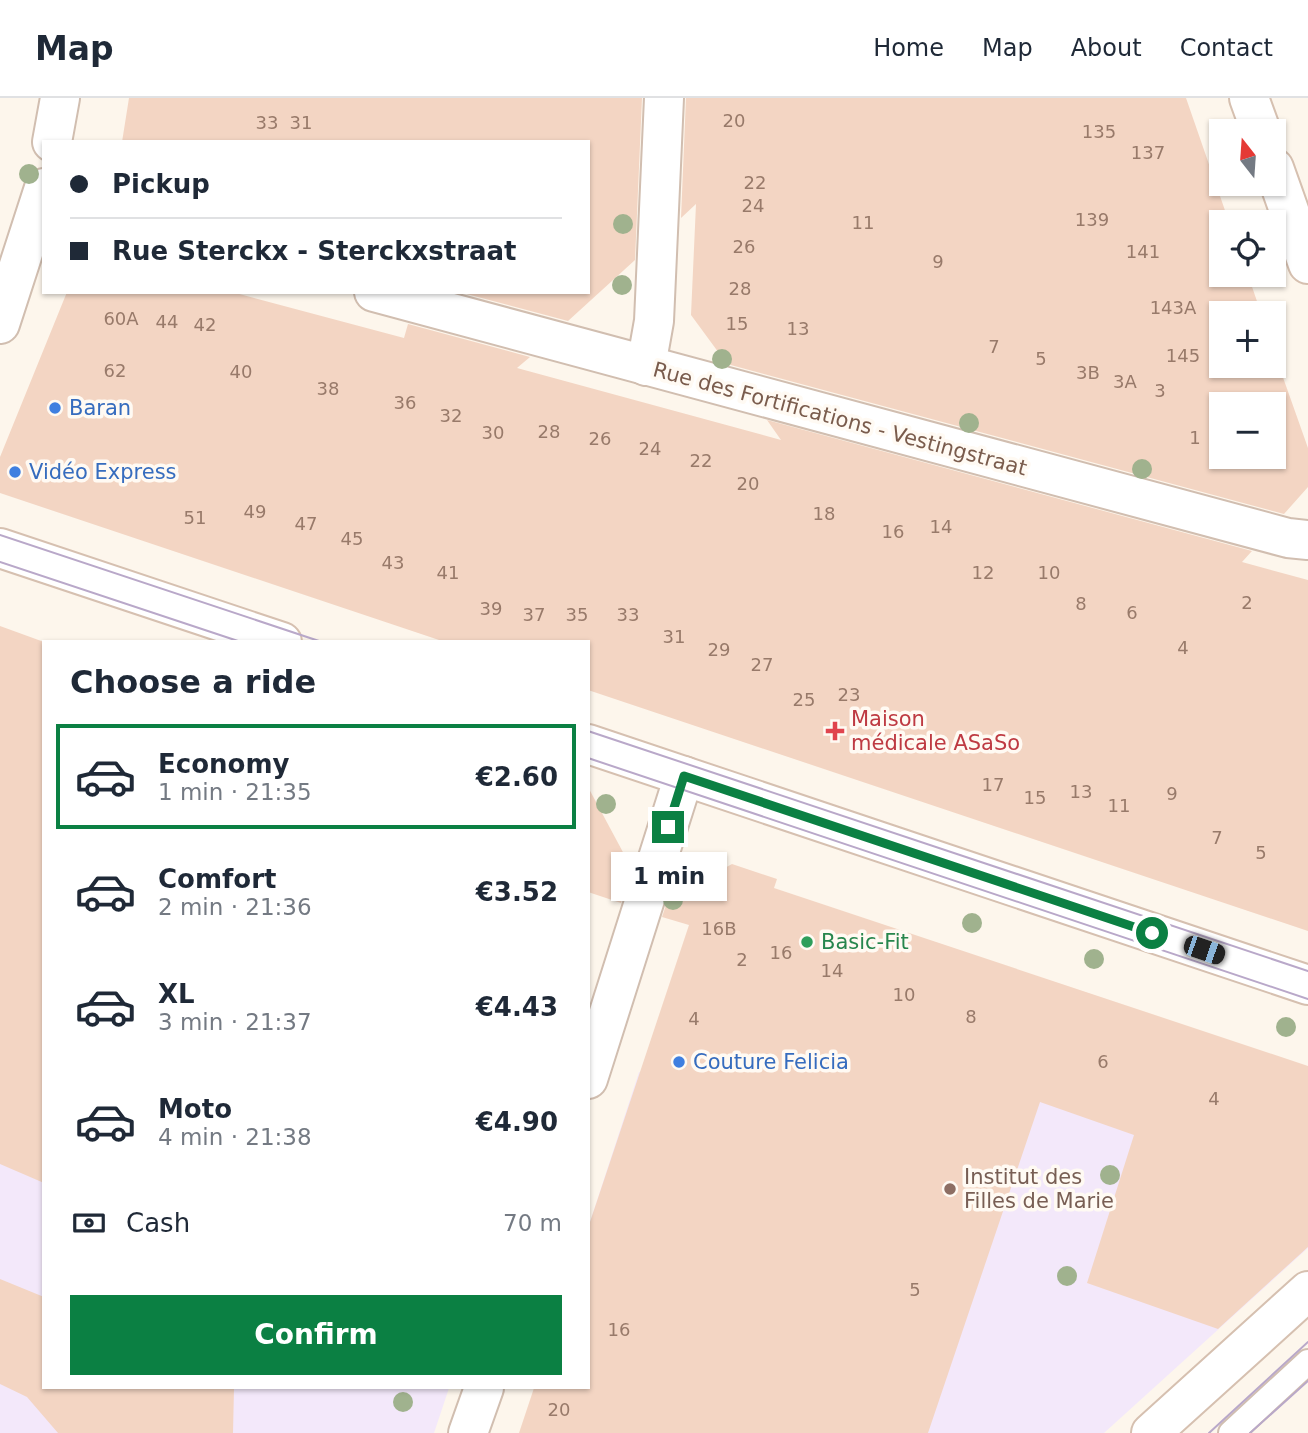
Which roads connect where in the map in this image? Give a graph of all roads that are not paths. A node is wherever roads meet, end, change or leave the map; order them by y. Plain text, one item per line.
1 (60, 98) edge
2 (664, 98) edge
3 (1249, 98) edge
4 (1257, 119) edge
5 (52, 140) edge
6 (1284, 196) edge
7 (42, 200) edge
8 (1308, 264) edge
9 (381, 294) edge
10 (0, 324) edge
11 (646, 366) junction
12 (1308, 540) edge
13 (0, 548) edge
14 (276, 640) edge
15 (590, 745) edge
16 (684, 776) junction
17 (1308, 985) edge
18 (590, 1073) edge
19 (1308, 1291) edge
20 (1308, 1362) edge
21 (484, 1389) edge
22 (468, 1433) edge
23 (1151, 1433) edge
24 (1231, 1433) edge

1 - 5 street
2 - 11 street
3 - 4 street
6 - 8 street
7 - 10 street
9 - 11 street, Rue des Fortifications - Vestingstraat
11 - 12 street, Rue des Fortifications - Vestingstraat
13 - 14 street
15 - 16 street
16 - 17 street
16 - 18 street
19 - 23 street
20 - 24 lane
21 - 22 street

